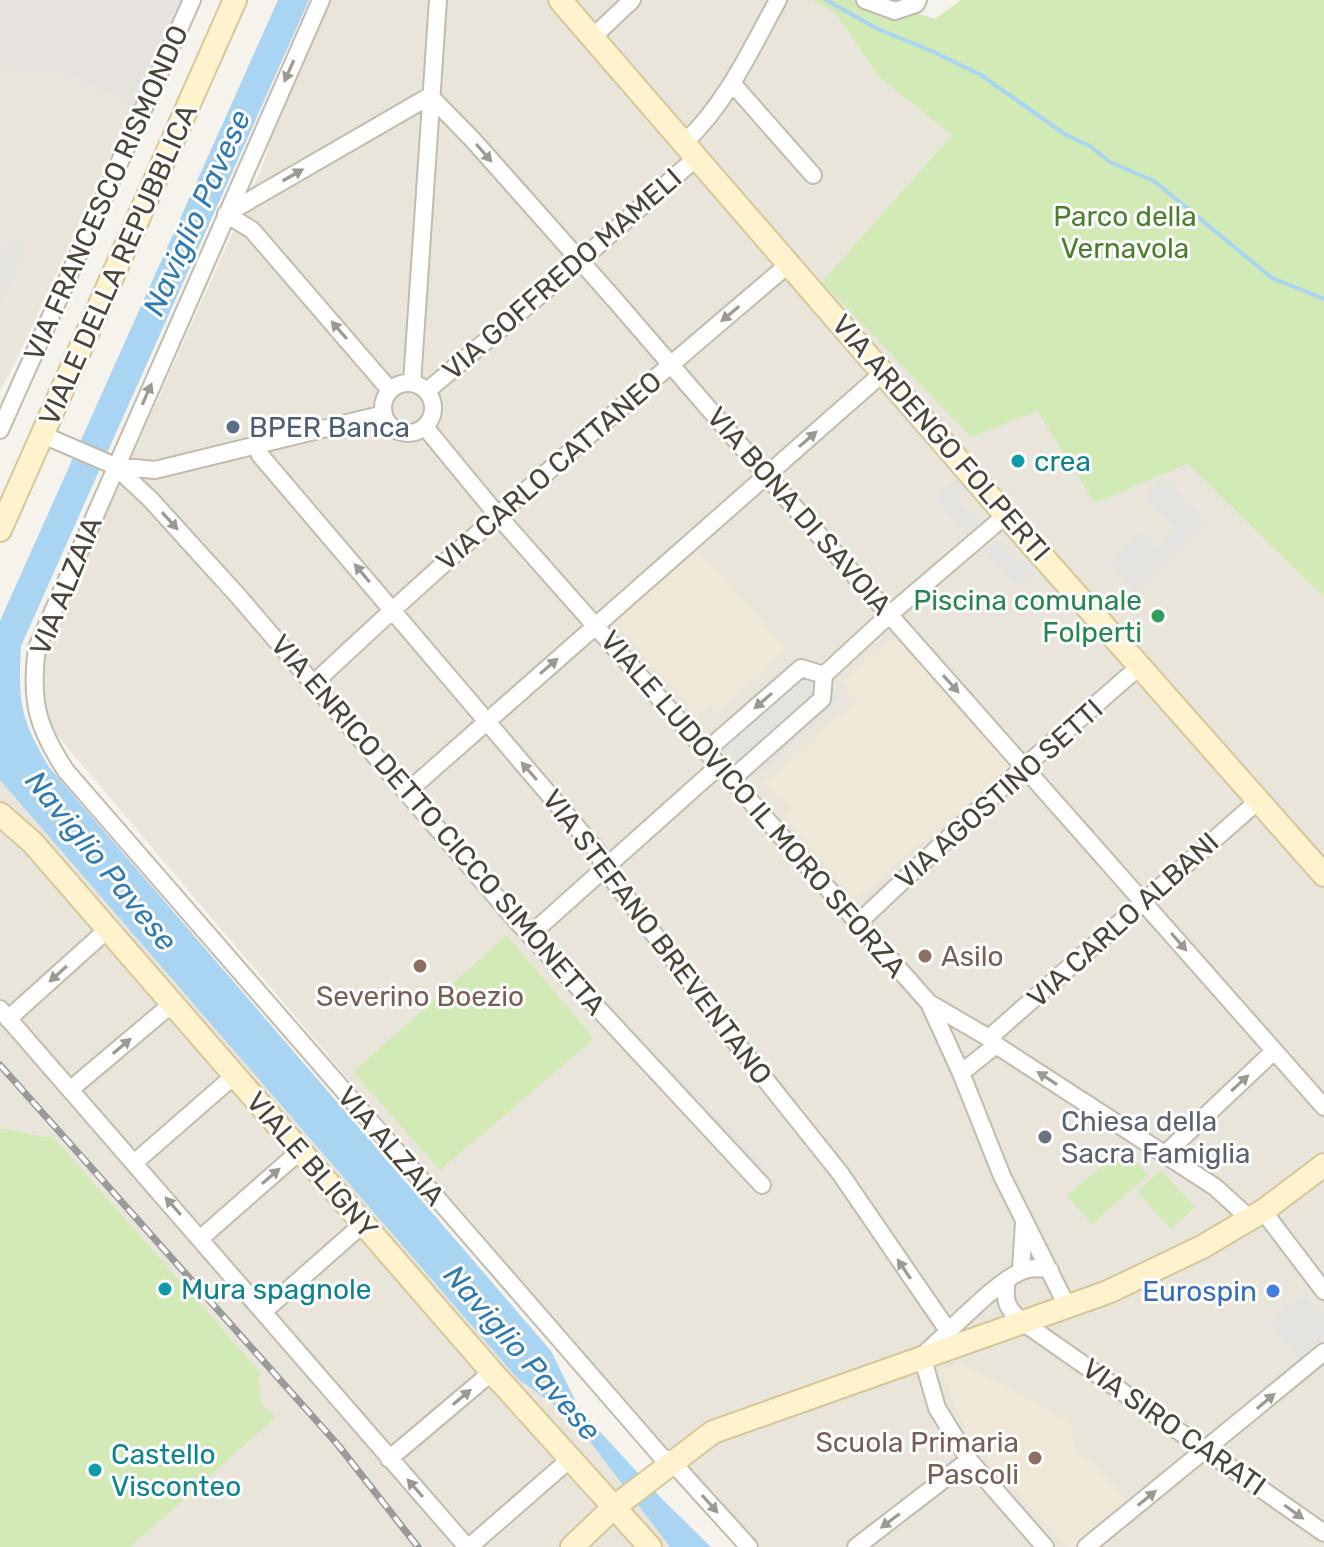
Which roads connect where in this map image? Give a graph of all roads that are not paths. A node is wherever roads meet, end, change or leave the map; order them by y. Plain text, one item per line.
1 (192, 0) edge
2 (235, 0) edge
3 (321, 0) edge
4 (438, 0) edge
5 (560, 0) edge
6 (632, 0) edge
7 (778, 0) edge
8 (865, 0) edge
9 (918, 0) edge
10 (593, 37) junction
11 (732, 83) junction
12 (430, 96) junction
13 (691, 150) junction
14 (813, 175) dead end
15 (226, 214) junction
16 (579, 262) junction
17 (789, 264) junction
18 (671, 364) junction
19 (884, 372) junction
20 (420, 387) junction
21 (389, 389) junction
22 (384, 414) junction
23 (2, 425) edge
24 (425, 427) junction
25 (43, 435) junction
26 (259, 444) junction
27 (111, 464) junction
28 (766, 475) junction
29 (1006, 515) junction
30 (499, 517) junction
31 (0, 530) edge
32 (393, 609) junction
33 (889, 615) junction
34 (596, 625) junction
35 (1140, 666) junction
36 (824, 675) junction
37 (313, 684) junction
38 (487, 722) junction
39 (707, 750) junction
40 (720, 765) junction
41 (1024, 767) junction
42 (733, 778) junction
43 (407, 792) junction
44 (1258, 801) junction
45 (4, 818) edge
46 (604, 868) junction
47 (1324, 875) edge
48 (1144, 901) junction
49 (859, 922) junction
50 (108, 929) junction
51 (530, 935) junction
52 (173, 1003) junction
53 (929, 1003) junction
54 (4, 1014) edge
55 (992, 1041) junction
56 (1274, 1051) junction
57 (961, 1073) junction
58 (235, 1075) junction
59 (71, 1089) junction
60 (1324, 1107) edge
61 (300, 1151) junction
62 (1165, 1154) junction
63 (134, 1163) junction
64 (1324, 1165) edge
65 (762, 1185) dead end
66 (1256, 1214) junction
67 (1024, 1217) junction
68 (363, 1224) junction
69 (201, 1238) junction
70 (1021, 1270) junction
71 (1050, 1270) junction
72 (1007, 1281) junction
73 (1324, 1291) edge
74 (1068, 1308) junction
75 (263, 1312) junction
76 (1024, 1323) junction
77 (949, 1332) junction
78 (1324, 1352) edge
79 (922, 1356) junction
80 (492, 1372) junction
81 (1208, 1450) junction
82 (389, 1459) junction
83 (569, 1460) junction
84 (969, 1460) junction
85 (672, 1462) junction
86 (621, 1502) junction
87 (1324, 1533) edge
88 (468, 1547) edge
89 (572, 1547) edge
90 (650, 1547) edge
91 (749, 1547) edge
92 (856, 1547) edge
93 (1045, 1547) edge
94 (1086, 1547) edge

1 - 23 street, VIA FRANCESCO RISMONDO
2 - 25 street, VIALE DELLA REPUBBLICA
3 -> 15 street, VIA ALZAIA
4 - 12 street
5 - 10 street, VIA ARDENGO FOLPERTI
6 - 10 street
7 - 11 street, VIA GOFFREDO MAMELI
8 - 9 street
10 - 13 street, VIA ARDENGO FOLPERTI
11 - 13 street, VIA GOFFREDO MAMELI
11 - 14 street
15 -> 12 street
12 -> 16 street, VIA BONA DI SAVOIA
12 - 20 street
13 - 16 street, VIA GOFFREDO MAMELI
13 - 17 street, VIA ARDENGO FOLPERTI
21 -> 15 street
27 -> 15 street, VIA ALZAIA
16 - 18 street, VIA BONA DI SAVOIA
16 - 20 street, VIA GOFFREDO MAMELI
17 -> 18 street, VIA CARLO CATTANEO
17 - 19 street, VIA ARDENGO FOLPERTI
18 - 28 street, VIA BONA DI SAVOIA
18 - 30 street, VIA CARLO CATTANEO
28 -> 19 street
19 - 29 street, VIA ARDENGO FOLPERTI
20 - 21 street
20 - 24 street
21 - 22 street
22 - 24 street
22 - 26 street
24 - 30 street, VIALE LUDOVICO IL MORO SFORZA
25 - 27 street
25 - 31 street, VIALE DELLA REPUBBLICA
26 - 27 street
32 -> 26 street, VIA STEFANO BREVENTANO
27 -> 37 street, VIA ENRICO DETTO CICCO SIMONETTA
27 - 85 street, VIA ALZAIA
28 - 33 street, VIA BONA DI SAVOIA
28 - 34 street
29 - 33 street
29 - 35 street, VIA ARDENGO FOLPERTI
30 - 32 street, VIA CARLO CATTANEO
30 - 34 street, VIALE LUDOVICO IL MORO SFORZA
32 - 37 street, VIA CARLO CATTANEO
32 - 38 street, VIA STEFANO BREVENTANO
33 - 36 street
33 -> 41 street, VIA BONA DI SAVOIA
38 -> 34 street
34 - 39 street, VIALE LUDOVICO IL MORO SFORZA
35 - 41 street, VIA AGOSTINO SETTI
35 - 44 street, VIA ARDENGO FOLPERTI
36 -> 39 street
36 - 42 street
37 - 43 street, VIA ENRICO DETTO CICCO SIMONETTA
38 - 43 street
46 -> 38 street, VIA STEFANO BREVENTANO
39 - 40 street, VIALE LUDOVICO IL MORO SFORZA
40 - 42 street, VIALE LUDOVICO IL MORO SFORZA
40 - 46 street
41 - 48 street, VIA BONA DI SAVOIA
41 - 49 street, VIA AGOSTINO SETTI
42 - 49 street, VIALE LUDOVICO IL MORO SFORZA
43 - 51 street, VIA ENRICO DETTO CICCO SIMONETTA
44 - 47 street, VIA ARDENGO FOLPERTI
44 - 48 street, VIA CARLO ALBANI
45 - 50 street, VIALE BLIGNY
46 - 51 street
77 -> 46 street, VIA STEFANO BREVENTANO
48 - 55 street, VIA CARLO ALBANI
48 -> 56 street, VIA BONA DI SAVOIA
49 - 53 street, VIALE LUDOVICO IL MORO SFORZA
50 - 52 street, VIALE BLIGNY
50 -> 54 street
51 - 65 street, VIA ENRICO DETTO CICCO SIMONETTA
52 - 58 street, VIALE BLIGNY
59 -> 52 street
53 - 55 street
53 - 57 street, VIALE LUDOVICO IL MORO SFORZA
54 - 59 street
55 - 57 street, VIA CARLO ALBANI
62 -> 55 street
56 - 60 street, VIA BONA DI SAVOIA
62 -> 56 street
57 - 67 street, VIALE LUDOVICO IL MORO SFORZA
58 - 61 street, VIALE BLIGNY
58 - 63 street
59 - 63 street
61 - 68 street, VIALE BLIGNY
69 -> 61 street
62 - 66 street
69 -> 63 street
64 - 66 street
66 - 73 street
66 - 74 street
67 - 70 street
67 - 71 street, VIALE LUDOVICO IL MORO SFORZA
68 - 75 street
68 - 80 street, VIALE BLIGNY
69 - 75 street
70 - 71 street
70 - 72 street
71 - 74 street, VIALE LUDOVICO IL MORO SFORZA
72 - 76 street
72 - 77 street
74 - 76 street
75 - 82 street
76 - 79 street
76 - 81 street, VIA SIRO CARATI
77 - 79 street
81 -> 78 street
79 - 84 street
79 - 85 street
82 -> 80 street
80 - 83 street, VIALE BLIGNY
81 -> 87 street, VIA SIRO CARATI
94 -> 81 street
88 -> 82 street
83 - 86 street, VIALE BLIGNY
83 - 88 street
84 -> 92 street
84 - 93 street
85 - 86 street
85 -> 91 street, VIA ALZAIA
86 - 89 street
86 - 90 street, VIALE BLIGNY

